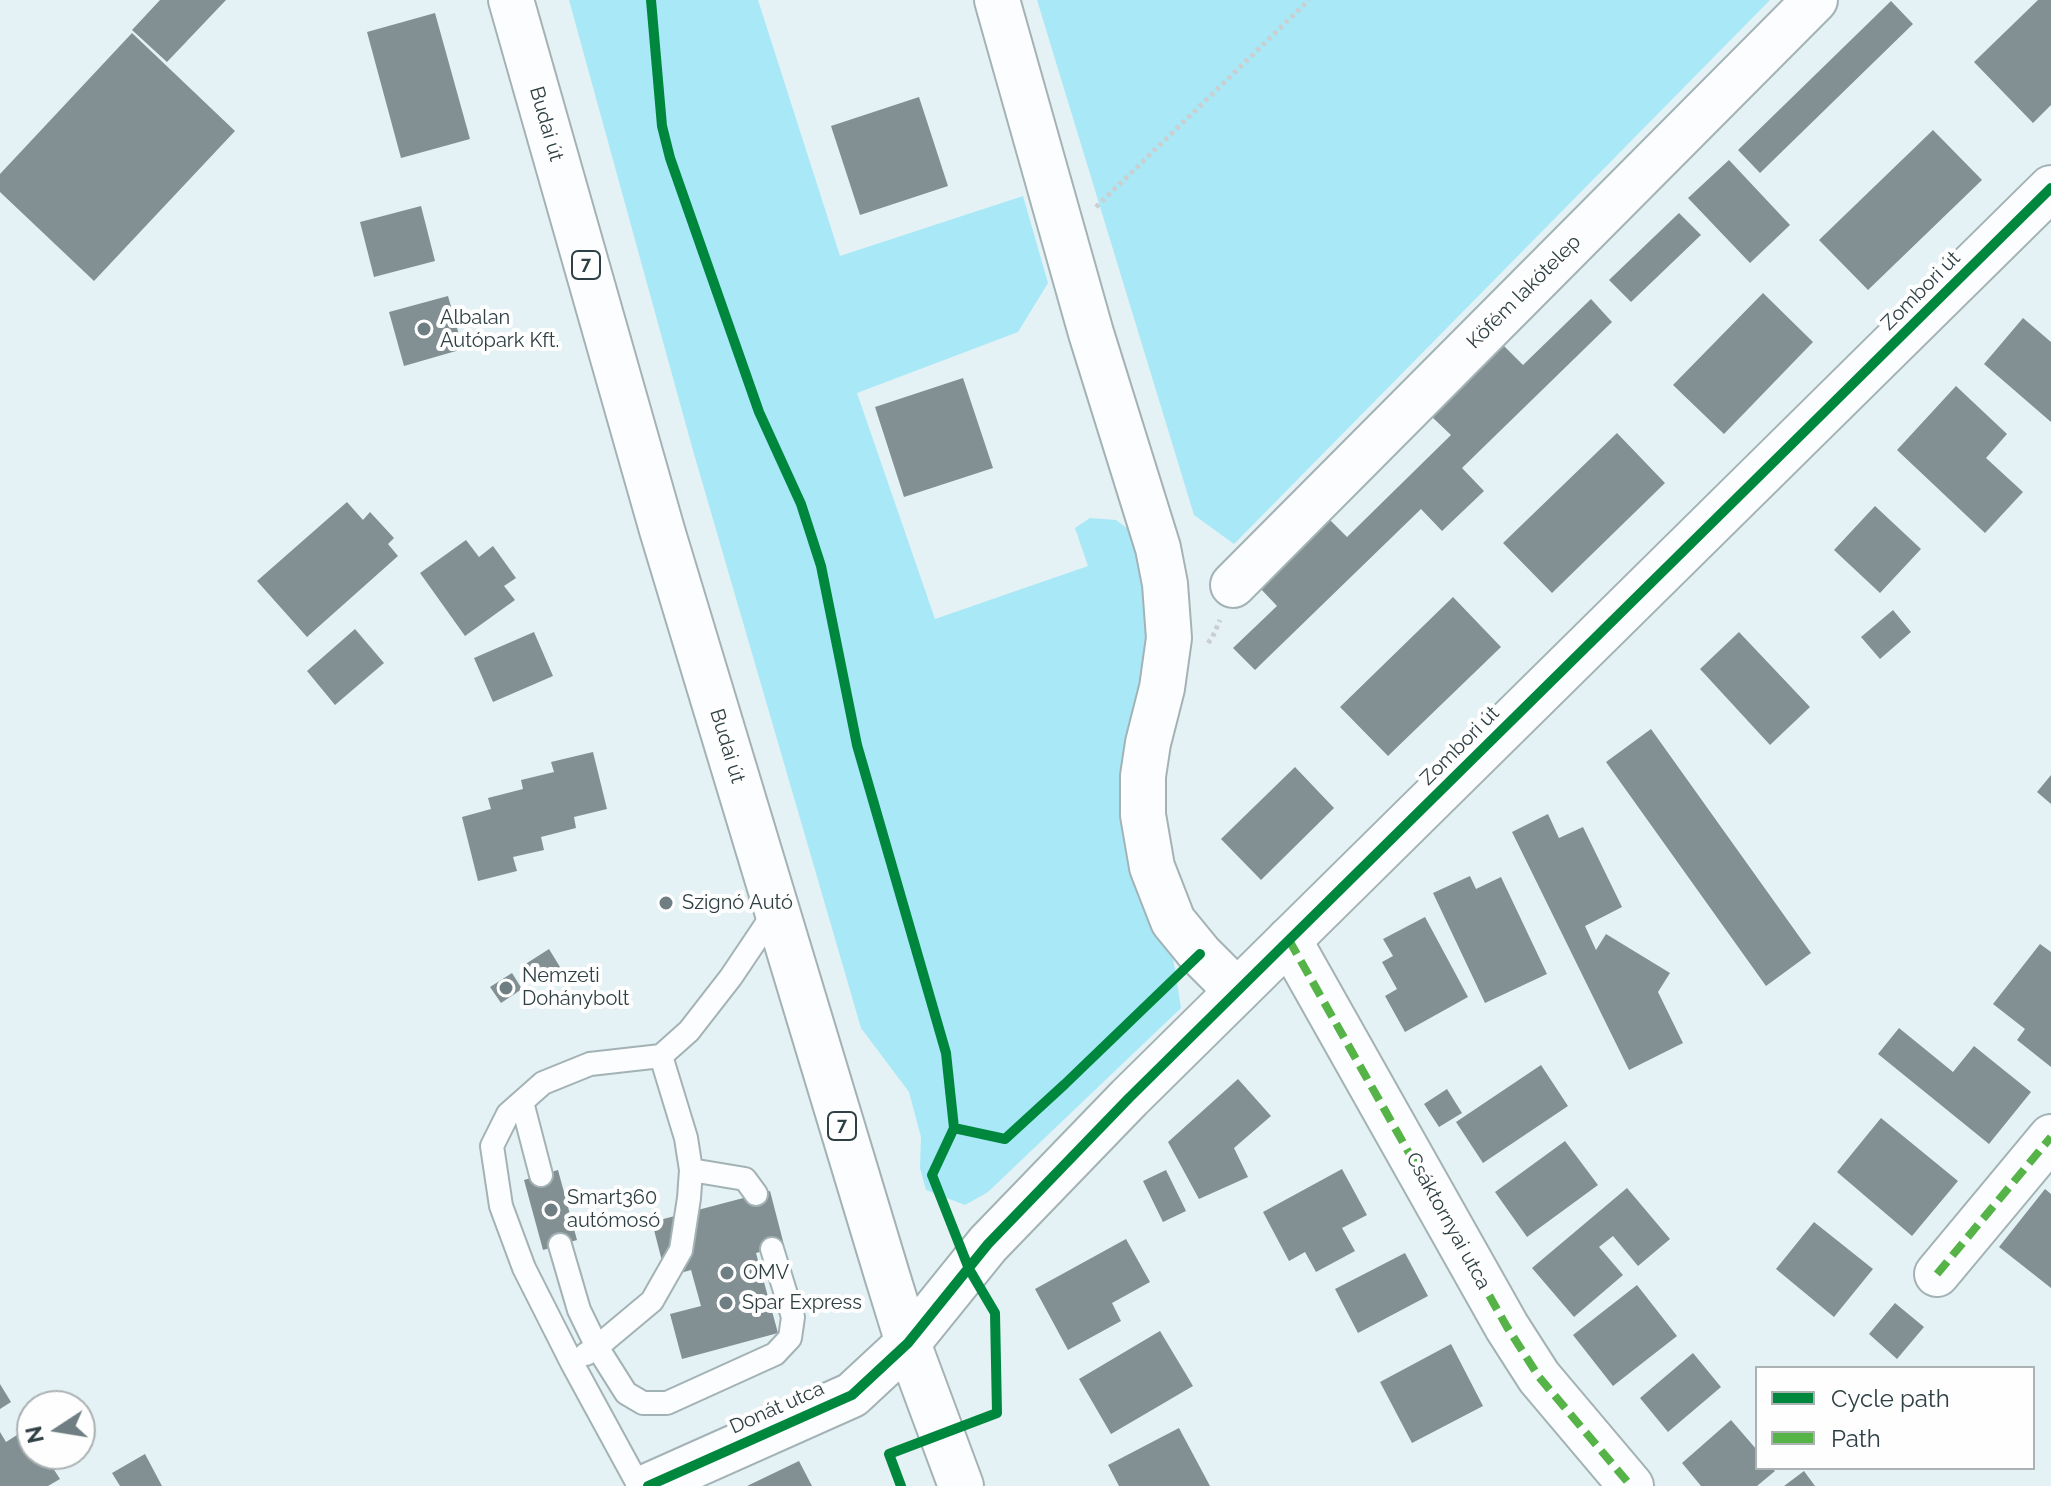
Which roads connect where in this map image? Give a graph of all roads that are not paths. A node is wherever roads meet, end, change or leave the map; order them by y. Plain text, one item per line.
1 (511, 0) edge
2 (997, 0) edge
3 (1815, 0) edge
4 (2051, 188) edge
5 (1233, 585) dead end
6 (776, 909) junction
7 (1289, 940) junction
8 (1237, 991) junction
9 (661, 1056) junction
10 (522, 1102) junction
11 (2051, 1137) edge
12 (691, 1170) junction
13 (541, 1175) dead end
14 (756, 1194) dead end
15 (560, 1245) dead end
16 (772, 1249) dead end
17 (1937, 1274) dead end
18 (908, 1343) junction
19 (597, 1347) junction
20 (572, 1363) junction
21 (639, 1486) edge
22 (648, 1486) edge
23 (961, 1486) edge
24 (1631, 1486) edge

1 - 6 street, Budai út / 7
2 - 8 street
3 - 5 street, Köfém lakótelep
4 - 7 street, Zombori út
6 - 9 lane
6 - 18 street, Budai út / 7
7 - 8 street, Zombori út
7 - 24 street, Csáktornyai utca
8 - 18 street, Zombori út
9 - 10 lane
9 - 12 lane
10 - 13 lane
10 - 20 lane
11 - 17 street
12 - 14 lane
12 - 19 lane
15 - 19 lane
16 - 19 lane
18 - 22 street, Donát utca
18 - 23 street, Budai út / 7
19 - 20 lane
20 - 21 lane

